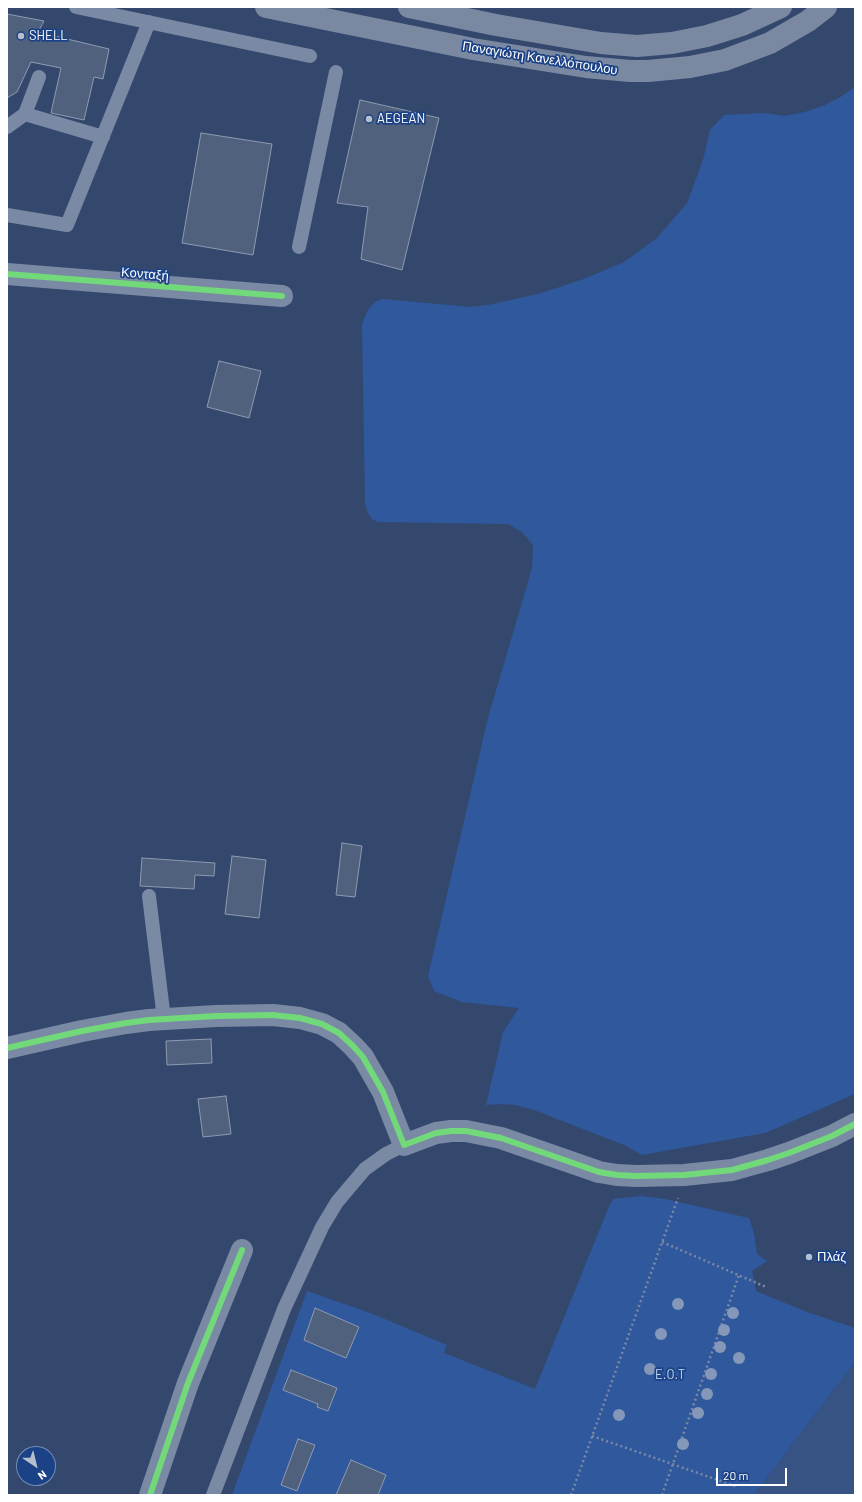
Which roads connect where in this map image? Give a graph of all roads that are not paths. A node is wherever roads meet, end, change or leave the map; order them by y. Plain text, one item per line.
1 (76, 7) edge
2 (266, 7) edge
3 (409, 7) edge
4 (780, 7) edge
5 (826, 7) edge
6 (149, 22) junction
7 (310, 56) dead end
8 (336, 72) dead end
9 (39, 77) dead end
10 (25, 114) junction
11 (7, 127) edge
12 (103, 137) junction
13 (7, 215) edge
14 (299, 247) dead end
15 (7, 274) edge
16 (282, 296) dead end
17 (149, 896) dead end
18 (164, 1019) junction
19 (7, 1048) edge
20 (855, 1124) edge
21 (404, 1145) junction
22 (242, 1250) dead end
23 (150, 1495) edge
24 (213, 1495) edge

1 - 6 lane
2 - 5 main road, Παναγιώτη Κανελλόπουλου
3 - 4 main road, Παναγιώτη Κανελλόπουλου
6 - 7 lane
6 - 12 lane
8 - 14 lane
9 - 10 lane
10 - 11 lane
10 - 12 lane
12 - 13 lane
15 - 16 street, Κονταξή
17 - 18 lane
18 - 19 street
18 - 21 street
20 - 21 street
21 - 24 lane
22 - 23 street

